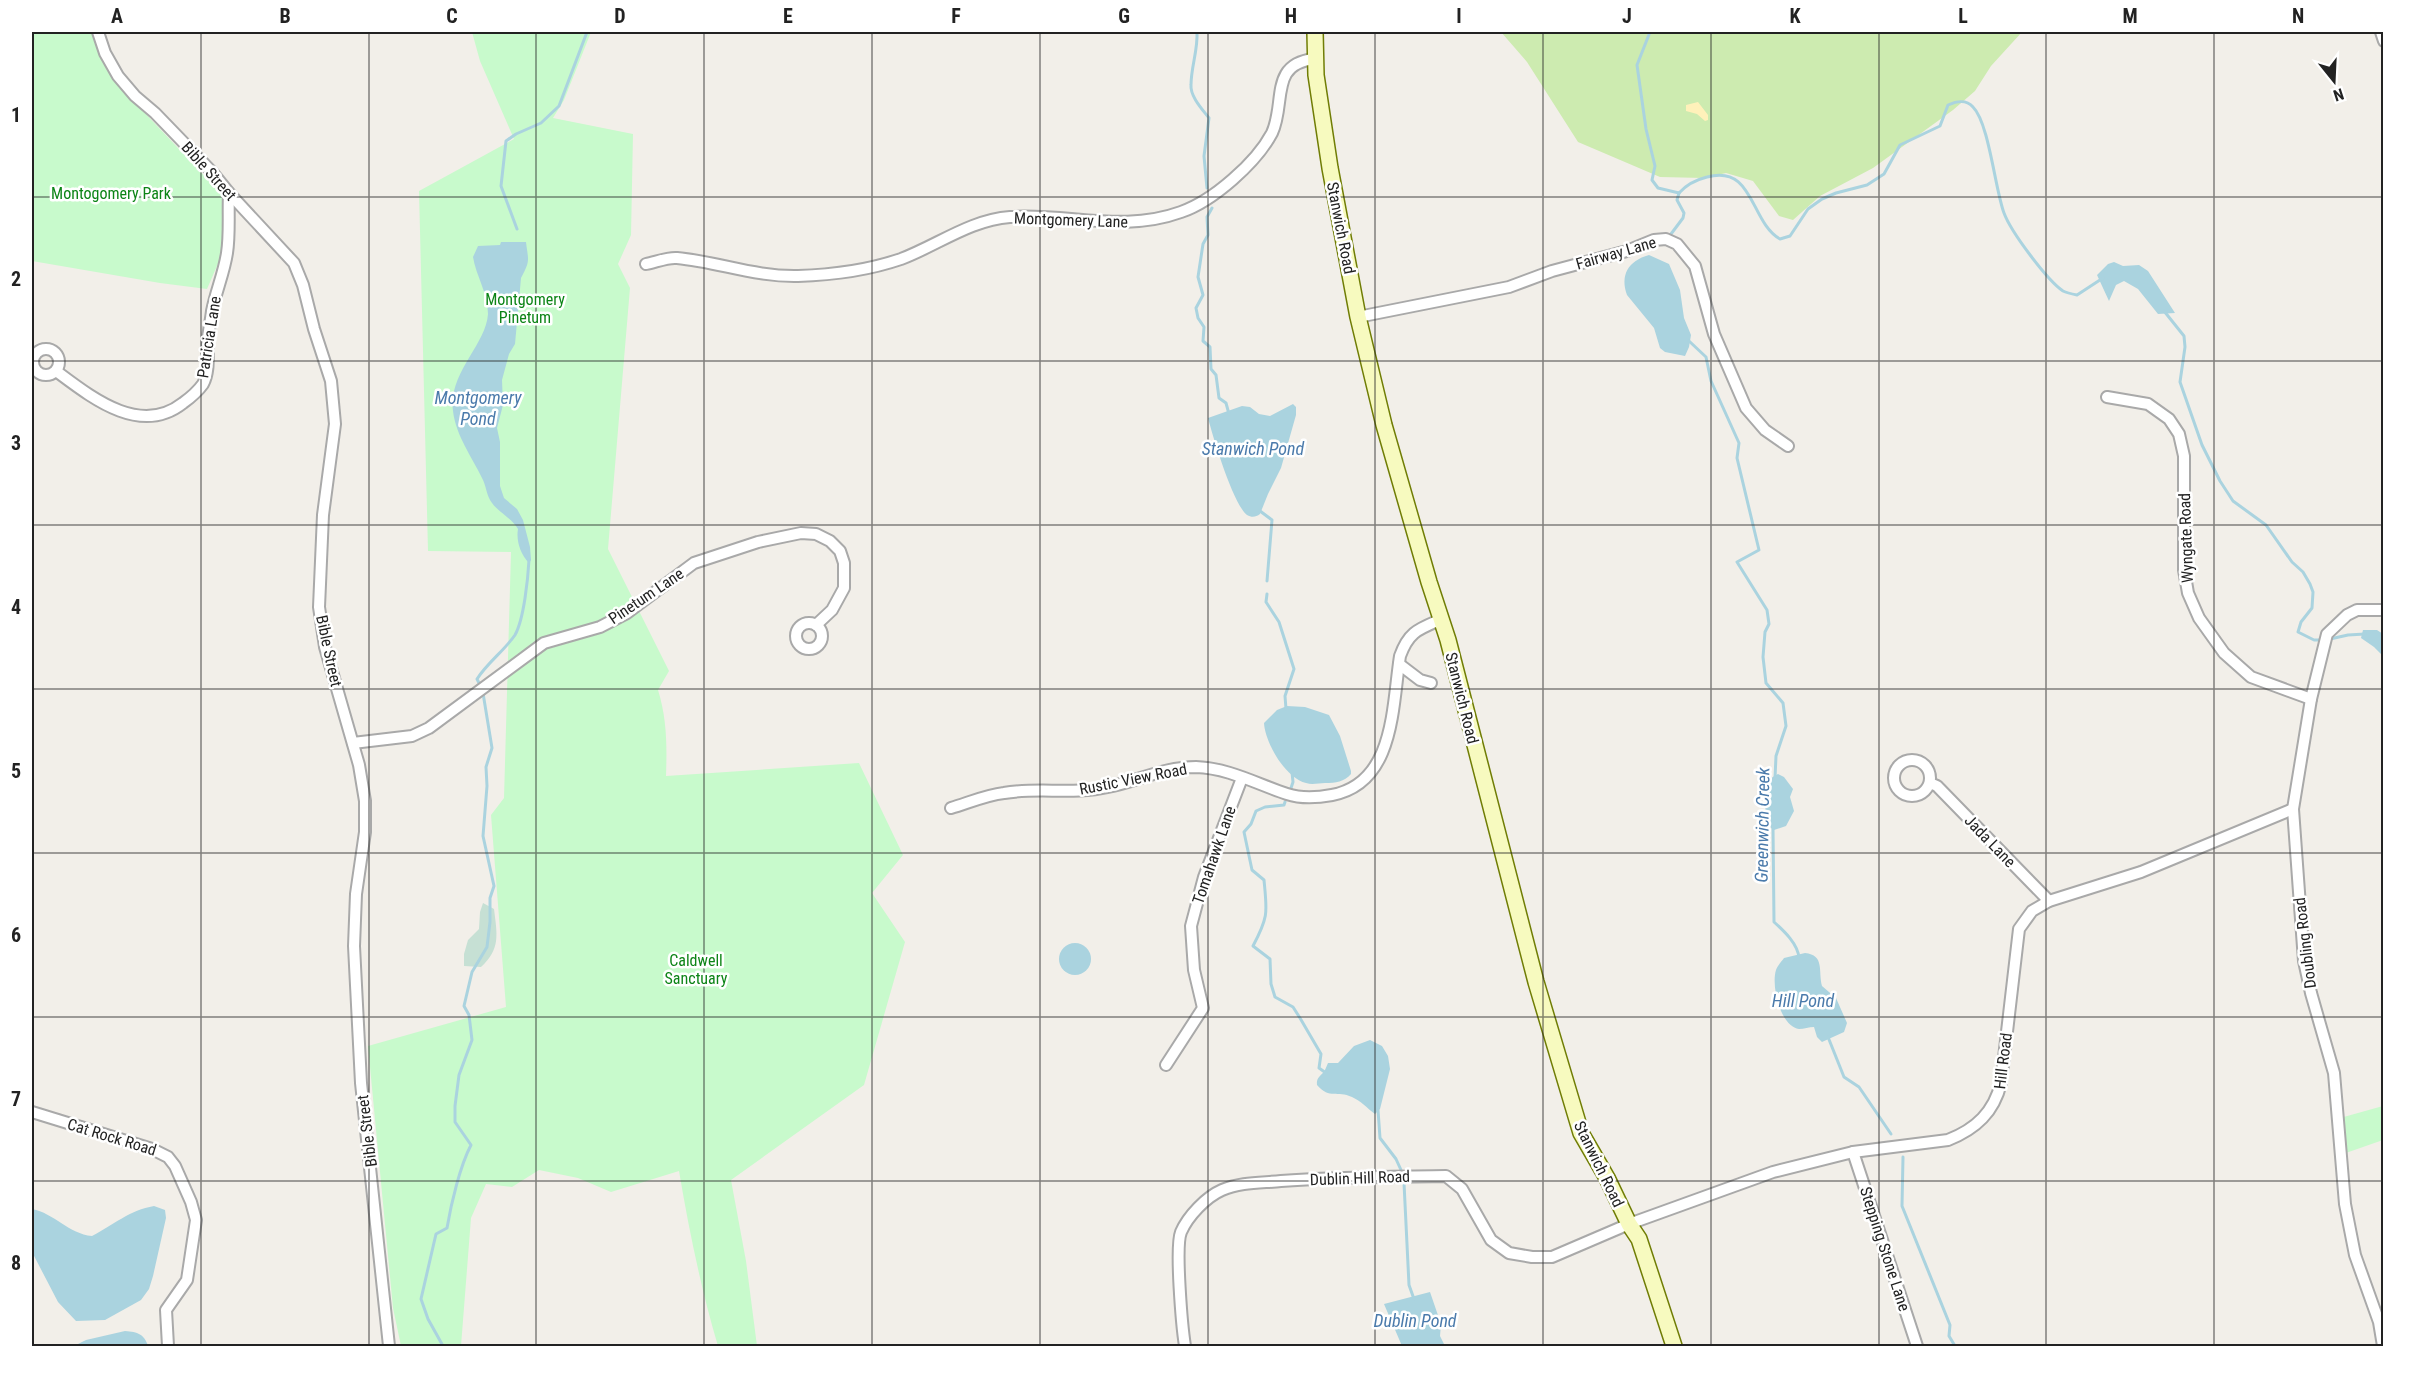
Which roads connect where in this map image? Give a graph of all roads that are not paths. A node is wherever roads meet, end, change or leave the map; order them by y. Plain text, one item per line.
1 (98, 32) edge
2 (1315, 32) edge
3 (2380, 32) edge
4 (2384, 41) edge
5 (1314, 58) junction
6 (228, 193) junction
7 (646, 264) dead end
8 (1358, 317) junction
9 (56, 371) dead end
10 (2107, 397) dead end
11 (1788, 446) dead end
12 (2384, 610) edge
13 (1442, 619) junction
14 (816, 625) dead end
15 (1398, 664) junction
16 (1431, 683) dead end
17 (2312, 699) junction
18 (353, 743) junction
19 (1242, 778) junction
20 (1930, 783) dead end
21 (951, 808) dead end
22 (2293, 809) junction
23 (2049, 901) junction
24 (1166, 1065) dead end
25 (32, 1112) edge
26 (1853, 1152) junction
27 (1629, 1224) junction
28 (168, 1347) edge
29 (389, 1347) edge
30 (1185, 1347) edge
31 (1674, 1347) edge
32 (1917, 1347) edge
33 (2383, 1347) edge

1 - 6 street, Bible Street
2 - 5 street, Stanwich Road
3 - 4 street
5 - 7 street, Montgomery Lane
5 - 8 street, Stanwich Road
6 - 9 street, Patricia Lane
6 - 18 street, Bible Street
8 - 11 street, Fairway Lane
8 - 13 street, Stanwich Road
10 - 17 street, Wyngate Road
12 - 17 street, Doubling Road
13 - 15 street, Rustic View Road
13 - 27 street, Stanwich Road
14 - 18 street, Pinetum Lane
15 - 16 street
15 - 19 street, Rustic View Road
17 - 22 street, Doubling Road
18 - 29 street, Bible Street
19 - 21 street, Rustic View Road
19 - 24 street, Tomahawk Lane
20 - 23 street, Jada Lane
22 - 23 street, Hill Road
22 - 33 street, Doubling Road
23 - 26 street, Hill Road
25 - 28 street, Cat Rock Road
26 - 27 street, Hill Road
26 - 32 street, Stepping Stone Lane
27 - 30 street, Dublin Hill Road
27 - 31 street, Stanwich Road

